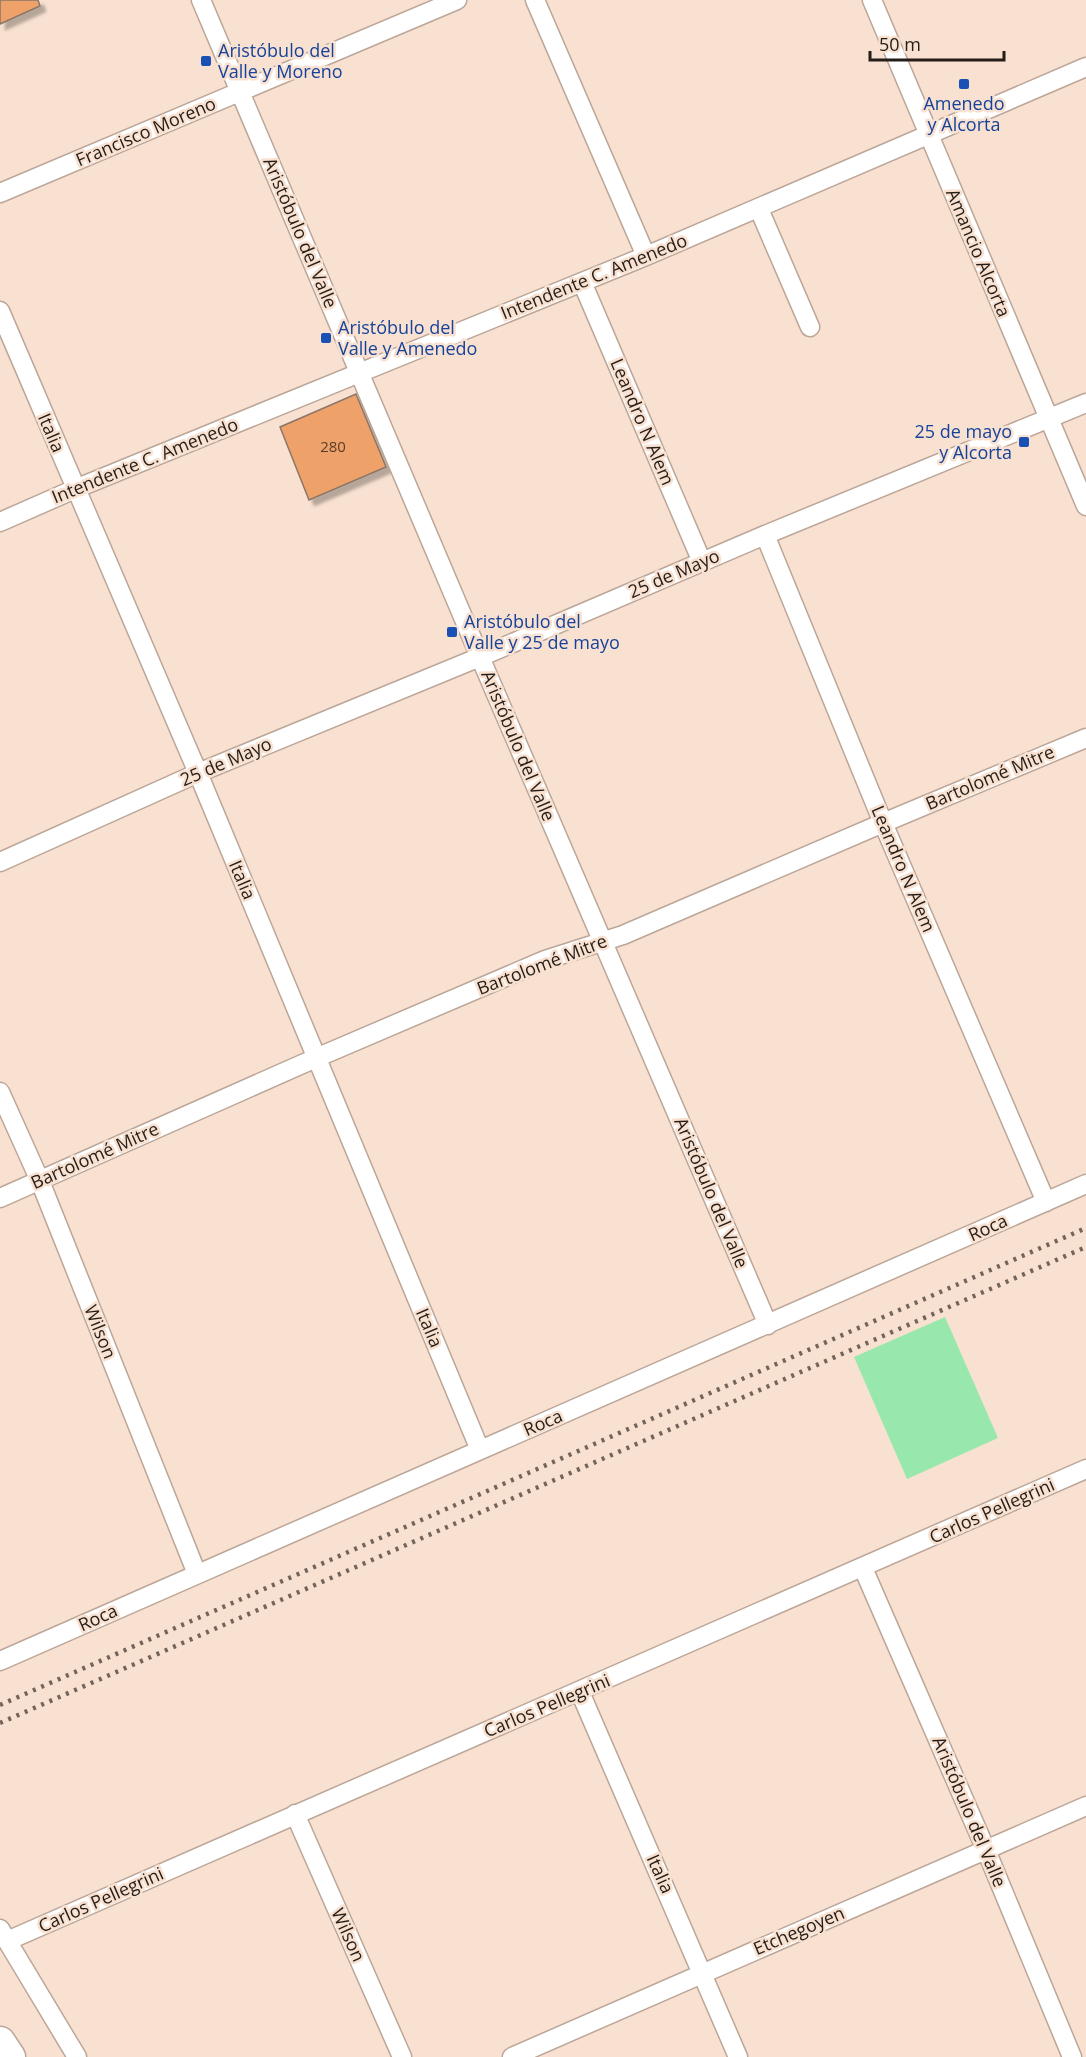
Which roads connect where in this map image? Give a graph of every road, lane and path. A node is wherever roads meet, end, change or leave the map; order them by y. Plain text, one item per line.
1 (201, 0) edge
2 (457, 0) edge
3 (535, 0) edge
4 (872, 0) edge
5 (1086, 67) edge
6 (240, 93) junction
7 (928, 135) junction
8 (0, 194) edge
9 (759, 209) junction
10 (646, 256) junction
11 (582, 282) junction
12 (0, 311) edge
13 (810, 327) dead end
14 (360, 373) junction
15 (1086, 403) edge
16 (1049, 418) junction
17 (75, 489) junction
18 (1086, 506) edge
19 (0, 522) edge
20 (765, 535) junction
21 (702, 562) junction
22 (480, 657) junction
23 (1086, 738) edge
24 (198, 774) junction
25 (883, 823) junction
26 (0, 862) edge
27 (602, 942) junction
28 (316, 1058) junction
29 (0, 1092) edge
30 (39, 1181) junction
31 (1086, 1184) edge
32 (0, 1198) edge
33 (1046, 1202) junction
34 (768, 1325) junction
35 (480, 1450) junction
36 (1086, 1469) edge
37 (863, 1568) junction
38 (197, 1574) junction
39 (0, 1662) edge
40 (580, 1692) junction
41 (1086, 1806) edge
42 (295, 1814) junction
43 (986, 1850) junction
44 (4, 1935) edge
45 (703, 1973) junction
46 (0, 2043) edge
47 (10, 2057) edge
48 (77, 2057) edge
49 (402, 2057) edge
50 (512, 2057) edge
51 (738, 2057) edge
52 (1072, 2057) edge

1 - 6 street, Aristóbulo del Valle
2 - 6 street, Francisco Moreno
3 - 10 street
4 - 7 street, Amancio Alcorta
5 - 7 street, Intendente C. Amenedo
6 - 8 street, Francisco Moreno
6 - 14 street, Aristóbulo del Valle
7 - 9 street, Intendente C. Amenedo
7 - 16 street, Amancio Alcorta
9 - 10 street, Intendente C. Amenedo
9 - 13 street
10 - 11 street, Intendente C. Amenedo
11 - 14 street, Intendente C. Amenedo
11 - 21 street, Leandro N Alem
12 - 17 street, Italia
14 - 17 street, Intendente C. Amenedo
14 - 22 street, Aristóbulo del Valle
15 - 16 street, 25 de Mayo
16 - 18 street, Amancio Alcorta
16 - 20 street, 25 de Mayo
17 - 19 street, Intendente C. Amenedo
17 - 24 street, Italia
20 - 21 street, 25 de Mayo
20 - 25 street, Leandro N Alem
21 - 22 street, 25 de Mayo
22 - 24 street, 25 de Mayo
22 - 27 street, Aristóbulo del Valle
23 - 25 street, Bartolomé Mitre
24 - 26 street, 25 de Mayo
24 - 28 street, Italia
25 - 27 street, Bartolomé Mitre
25 - 33 street, Leandro N Alem
27 - 28 street, Bartolomé Mitre
27 - 34 street, Aristóbulo del Valle
28 - 30 street, Bartolomé Mitre
28 - 35 street, Italia
29 - 30 street, Wilson
30 - 32 street, Bartolomé Mitre
30 - 38 street, Wilson
31 - 33 street, Roca
33 - 34 street, Roca
34 - 35 street, Roca
35 - 38 street, Roca
36 - 37 street, Carlos Pellegrini
37 - 40 street, Carlos Pellegrini
37 - 43 street, Aristóbulo del Valle
38 - 39 street, Roca
40 - 42 street, Carlos Pellegrini
40 - 45 street, Italia
41 - 43 street, Etchegoyen
42 - 44 street, Carlos Pellegrini
42 - 49 street, Wilson
43 - 45 street, Etchegoyen
43 - 52 street, Aristóbulo del Valle
44 - 48 street
45 - 50 street, Etchegoyen
45 - 51 street, Italia
46 - 47 main road

